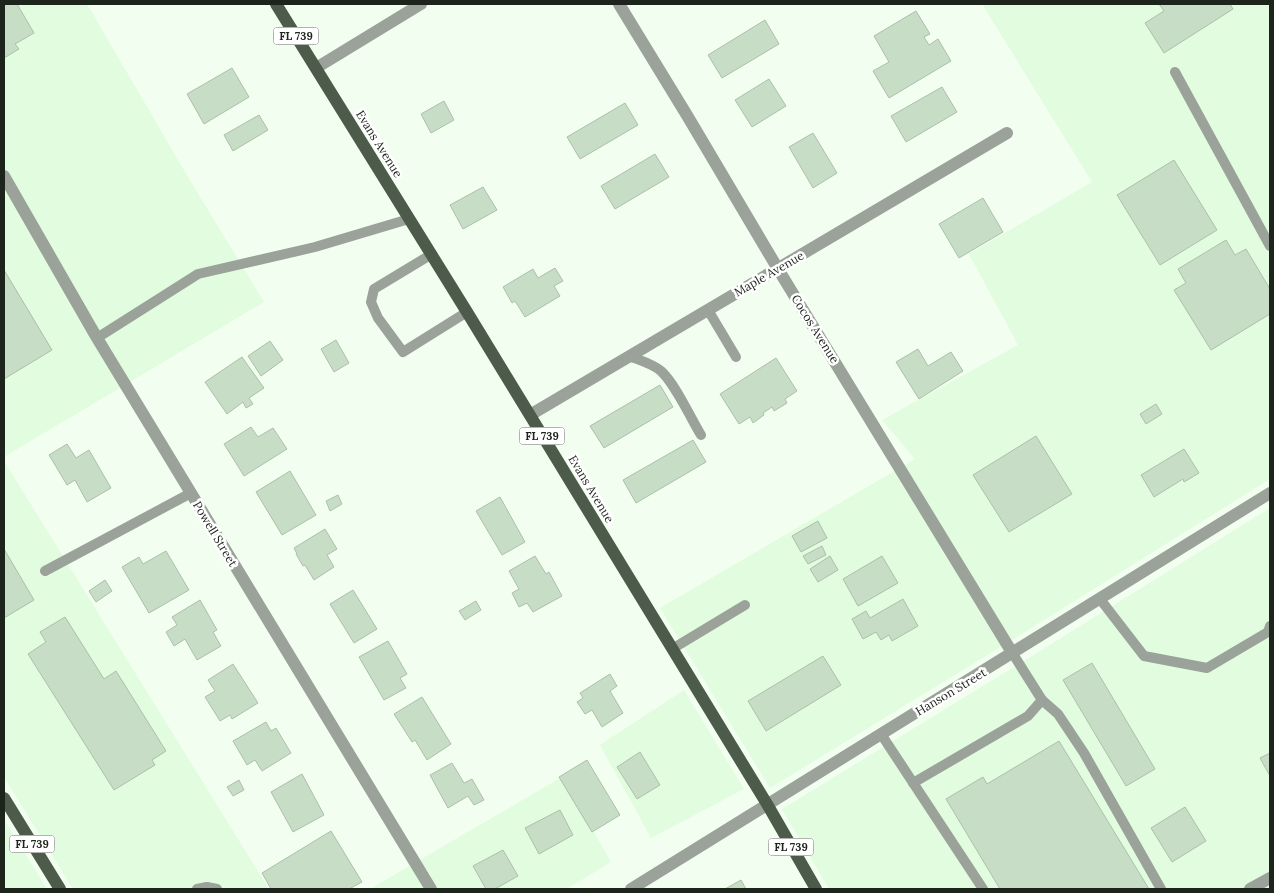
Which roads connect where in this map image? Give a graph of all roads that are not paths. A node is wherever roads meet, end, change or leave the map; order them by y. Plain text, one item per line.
1 (276, 4) edge
2 (421, 4) edge
3 (619, 4) edge
4 (316, 68) junction
5 (1175, 72) dead end
6 (1008, 133) dead end
7 (4, 176) edge
8 (409, 219) junction
9 (1270, 246) edge
10 (432, 254) junction
11 (778, 269) junction
12 (708, 310) junction
13 (468, 312) junction
14 (97, 338) junction
15 (629, 356) junction
16 (736, 357) dead end
17 (530, 415) junction
18 (701, 435) dead end
19 (191, 493) junction
20 (1270, 494) edge
21 (45, 571) dead end
22 (1100, 599) junction
23 (745, 605) dead end
24 (1270, 626) edge
25 (672, 649) junction
26 (1013, 654) junction
27 (1042, 700) junction
28 (881, 734) junction
29 (913, 783) junction
30 (5, 803) edge
31 (767, 804) junction
32 (1270, 878) edge
33 (60, 889) edge
34 (197, 889) edge
35 (217, 889) edge
36 (430, 889) edge
37 (631, 889) edge
38 (816, 889) edge
39 (983, 889) edge
40 (1161, 889) edge
41 (1250, 889) edge

1 - 4 main road, Evans Avenue / FL 739
2 - 4 street
3 - 11 street, Cocos Avenue
4 - 8 main road, Evans Avenue / FL 739
5 - 9 lane
6 - 11 street, Maple Avenue
7 - 14 street, Powell Street
8 - 10 main road, Evans Avenue / FL 739
8 - 14 lane
10 - 13 main road, Evans Avenue / FL 739
10 - 13 lane
11 - 12 street, Maple Avenue
11 - 26 street, Cocos Avenue
12 - 15 street, Maple Avenue
12 - 16 lane
13 - 17 main road, Evans Avenue / FL 739
14 - 19 street, Powell Street
15 - 17 street, Maple Avenue
15 - 18 lane
17 - 25 main road, Evans Avenue / FL 739
19 - 21 lane
19 - 36 street, Powell Street
20 - 22 street, Hanson Street
22 - 24 lane
22 - 26 street, Hanson Street
23 - 25 lane
25 - 31 main road, Evans Avenue / FL 739
26 - 27 lane
26 - 28 street, Hanson Street
27 - 29 lane
27 - 40 lane
28 - 29 lane
28 - 31 street, Hanson Street
29 - 39 lane
30 - 33 main road, FL 739
31 - 37 street, Hanson Street
31 - 38 main road, Evans Avenue / FL 739
32 - 41 street
34 - 35 lane

